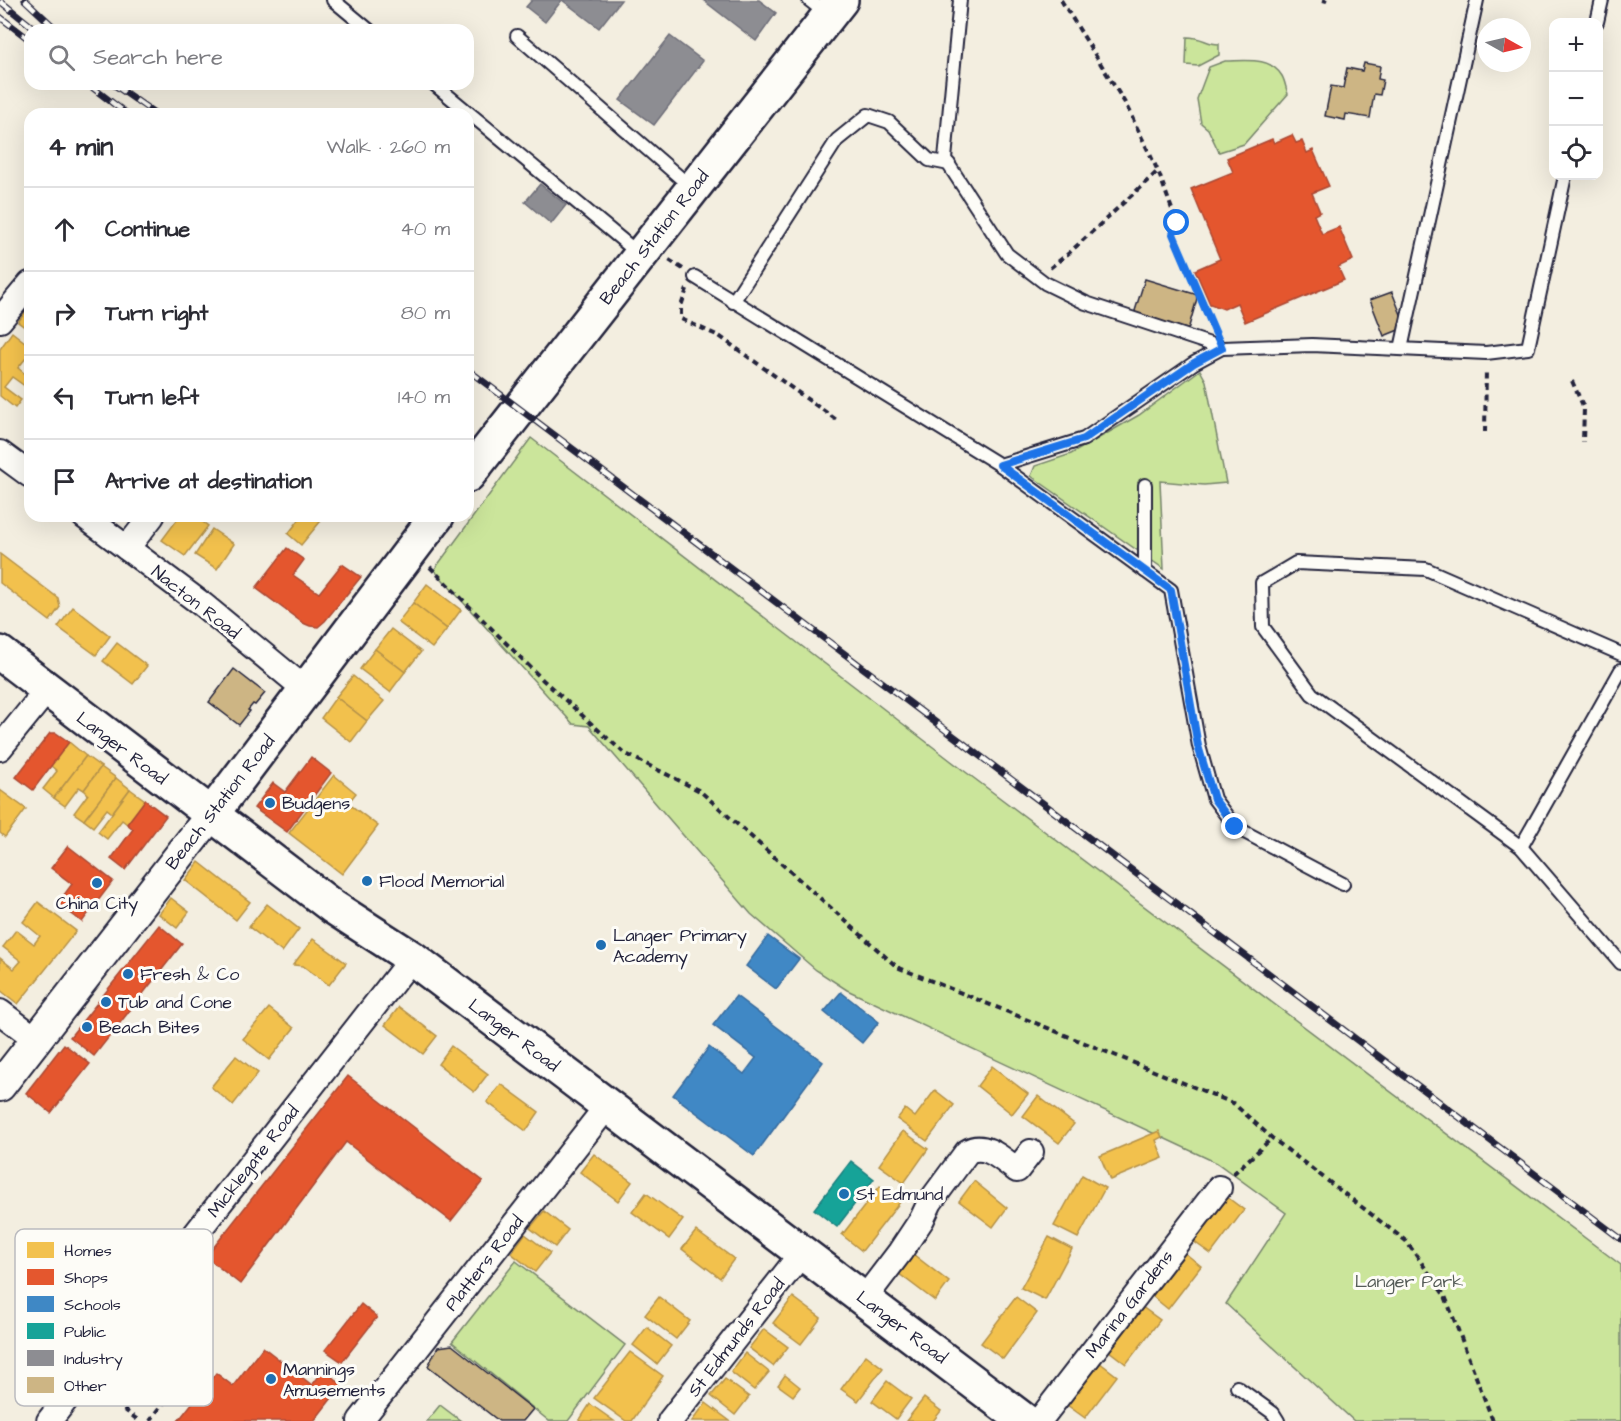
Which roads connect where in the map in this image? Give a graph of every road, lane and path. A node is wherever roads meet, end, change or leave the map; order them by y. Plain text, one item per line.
1 (333, 0) edge
2 (960, 0) edge
3 (1061, 0) edge
4 (1477, 0) edge
5 (1602, 0) edge
6 (826, 5) edge
7 (1598, 18) edge
8 (362, 24) edge
9 (517, 36) dead end
10 (442, 90) edge
11 (464, 108) edge
12 (474, 116) edge
13 (949, 164) junction
14 (1158, 171) junction
15 (1564, 180) edge
16 (692, 188) junction
17 (651, 255) junction
18 (695, 277) junction
19 (1038, 277) junction
20 (24, 291) edge
21 (733, 302) junction
22 (0, 320) edge
23 (1222, 348) junction
24 (1401, 349) junction
25 (1486, 352) junction
26 (1572, 381) dead end
27 (838, 421) dead end
28 (1485, 432) dead end
29 (1582, 442) dead end
30 (0, 453) edge
31 (1000, 465) junction
32 (474, 468) edge
33 (24, 471) edge
34 (1145, 485) dead end
35 (92, 522) edge
36 (147, 522) edge
37 (432, 522) edge
38 (412, 548) junction
39 (127, 549) junction
40 (1145, 571) junction
41 (0, 653) edge
42 (1621, 654) edge
43 (1621, 670) edge
44 (47, 690) junction
45 (306, 690) junction
46 (0, 748) edge
47 (211, 815) junction
48 (1521, 847) junction
49 (1343, 884) dead end
50 (412, 958) junction
51 (1621, 963) edge
52 (0, 1012) edge
53 (36, 1039) junction
54 (0, 1086) edge
55 (608, 1105) junction
56 (1272, 1138) junction
57 (1031, 1152) dead end
58 (1219, 1188) joint
59 (200, 1229) edge
60 (802, 1252) junction
61 (865, 1298) junction
62 (1237, 1387) dead end
63 (61, 1406) edge
64 (119, 1406) edge
65 (161, 1406) edge
66 (1008, 1416) edge
67 (49, 1421) edge
68 (139, 1421) edge
69 (150, 1421) edge
70 (360, 1421) edge
71 (670, 1421) edge
72 (1039, 1421) edge
73 (1278, 1421) edge
74 (1493, 1421) edge

1 - 8 lane
2 - 13 lane
3 - 14 path
4 - 24 lane
5 - 7 lane
6 - 16 main road, Beach Station Road
9 - 16 lane
10 - 11 lane
12 - 17 lane
13 - 19 lane
13 - 21 lane
14 - 19 path
14 - 23 path
15 - 25 lane
16 - 17 main road, Beach Station Road
17 - 18 path
17 - 32 main road, Beach Station Road
18 - 21 lane
18 - 27 path
19 - 23 lane
20 - 22 street
21 - 31 lane
23 - 24 lane
23 - 31 lane
24 - 25 lane
25 - 28 path
26 - 29 path
30 - 33 street
31 - 40 lane
34 - 40 lane
35 - 39 street, Nacton Road
36 - 39 street
37 - 38 main road, Beach Station Road
38 - 45 main road, Beach Station Road
38 - 56 path
39 - 45 street, Nacton Road
40 - 49 lane
41 - 44 main road, Langer Road
42 - 48 lane
43 - 48 lane
44 - 46 street
44 - 47 main road, Langer Road
45 - 47 main road, Beach Station Road
47 - 50 main road, Langer Road
47 - 53 street, Beach Station Road
48 - 51 lane
50 - 55 main road, Langer Road
50 - 59 street, Micklegate Road
52 - 53 street
53 - 54 street, Beach Station Road
55 - 60 main road, Langer Road
55 - 70 street, Platters Road
56 - 58 path
56 - 74 path
57 - 61 street
58 - 72 street, Marina Gardens
60 - 61 main road, Langer Road
60 - 71 street, St Edmunds Road
61 - 66 main road, Langer Road
62 - 73 lane
63 - 67 street, Micklegate Road
64 - 68 path
65 - 69 path

